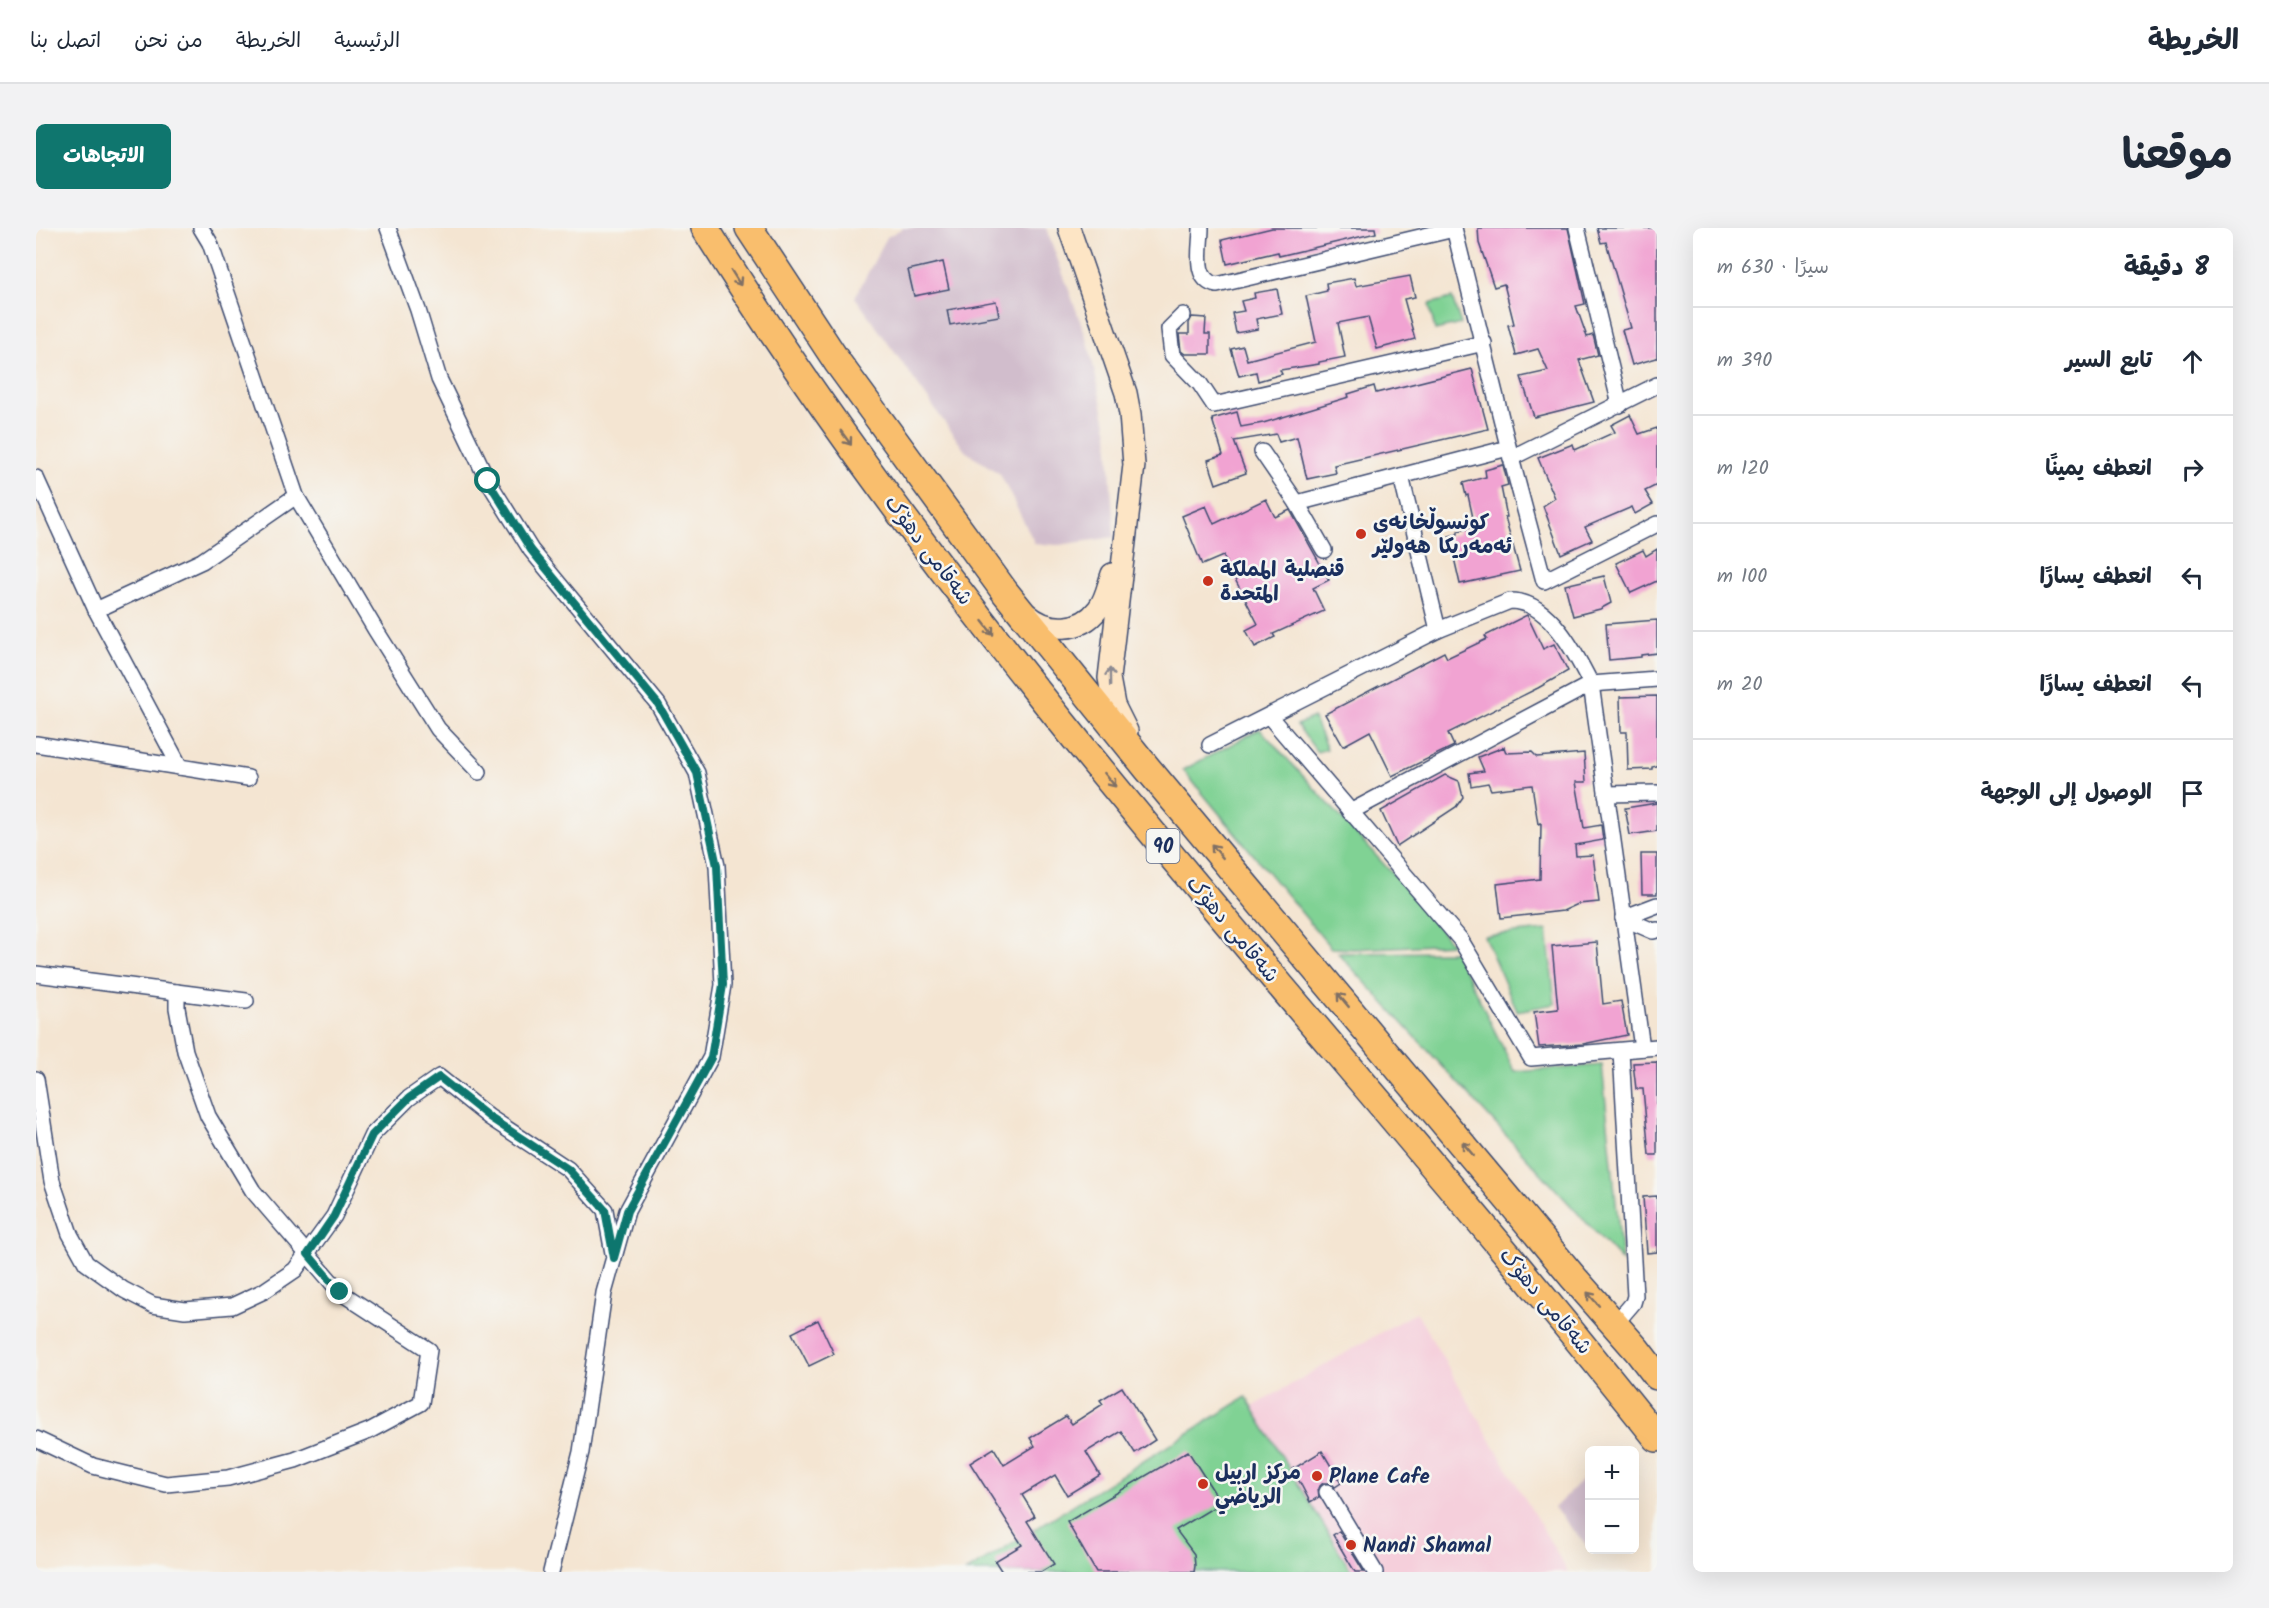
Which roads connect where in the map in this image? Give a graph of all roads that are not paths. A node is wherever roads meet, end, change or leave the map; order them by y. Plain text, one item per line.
1 (201, 228) edge
2 (388, 228) edge
3 (705, 228) edge
4 (749, 228) edge
5 (1070, 228) edge
6 (1201, 228) edge
7 (1577, 228) edge
8 (1454, 229) edge
9 (1183, 315) dead end
10 (1484, 343) junction
11 (1657, 385) edge
12 (1620, 405) junction
13 (1262, 452) dead end
14 (1509, 453) junction
15 (1401, 476) junction
16 (36, 478) edge
17 (296, 496) junction
18 (1297, 503) junction
19 (1657, 524) edge
20 (1127, 530) junction
21 (1324, 550) dead end
22 (1005, 592) junction
23 (96, 610) junction
24 (1438, 630) junction
25 (1657, 679) edge
26 (1591, 684) junction
27 (1269, 716) junction
28 (36, 744) edge
29 (1210, 745) dead end
30 (180, 767) junction
31 (1147, 768) junction
32 (479, 772) dead end
33 (248, 778) dead end
34 (1657, 793) edge
35 (1606, 794) junction
36 (1350, 812) junction
37 (1657, 905) edge
38 (1623, 918) junction
39 (1657, 930) edge
40 (36, 975) edge
41 (177, 992) junction
42 (246, 1001) dead end
43 (1650, 1048) edge
44 (1621, 1051) junction
45 (36, 1079) edge
46 (308, 1254) junction
47 (614, 1258) junction
48 (1573, 1277) junction
49 (1545, 1300) junction
50 (1615, 1324) junction
51 (1647, 1348) edge
52 (1657, 1376) edge
53 (1657, 1438) edge
54 (36, 1439) edge
55 (1327, 1492) dead end
56 (1338, 1511) junction
57 (551, 1572) edge
58 (1375, 1572) edge
59 (1386, 1572) edge

1 - 17 street
2 - 47 street
3 -> 49 highway, شەقامی دهۆک / 90
4 - 22 highway, شەقامی دهۆک / 90
5 - 20 street
6 - 8 street
7 - 12 street
8 - 10 street
9 - 10 street
10 - 14 street
11 - 12 street
12 - 14 street
13 - 18 street
14 - 15 street
14 - 19 street
15 - 18 street
15 - 24 street
16 - 23 street
17 - 23 street
17 - 32 street
18 - 21 street
20 - 22 street
31 -> 20 street
22 - 31 highway, شەقامی دهۆک / 90
23 - 30 street
24 - 26 street
24 - 27 street
25 - 26 street
26 - 35 street
26 - 36 street
27 - 29 street
27 - 36 street
28 - 30 street
30 - 33 street
48 -> 31 highway, شەقامی دهۆک / 90
34 - 35 street
35 - 38 street
36 - 44 street
37 - 38 street
38 - 39 street
38 - 43 street
40 - 41 street
41 - 42 street
41 - 46 street
43 - 44 street
44 - 50 street
45 - 46 street
46 - 47 street
46 - 54 street
47 - 57 street
48 - 49 highway
50 -> 48 highway, شەقامی دهۆک / 90
49 - 53 highway, شەقامی دهۆک / 90
50 - 51 highway, شەقامی دهۆک / 90
51 - 52 highway, شەقامی دهۆک / 90
55 - 56 street
56 - 58 street
56 - 59 street

